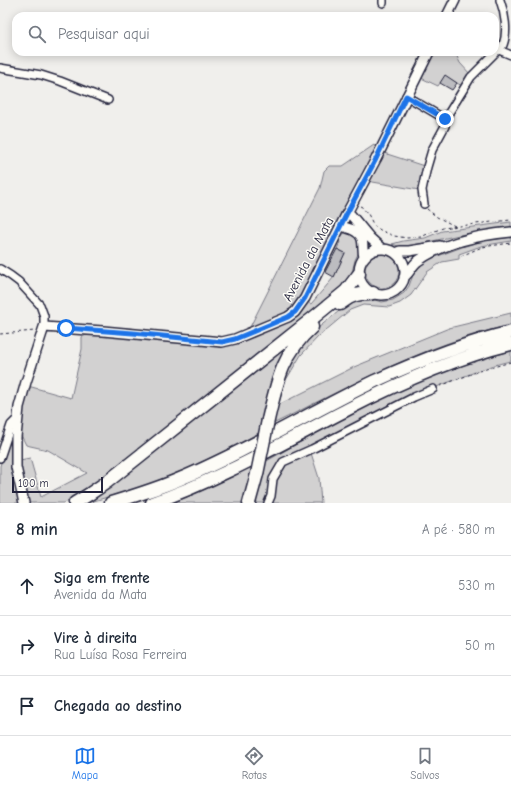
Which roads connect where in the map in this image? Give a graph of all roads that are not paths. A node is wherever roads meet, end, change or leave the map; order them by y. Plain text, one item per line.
1 (455, 0) edge
2 (500, 0) edge
3 (449, 12) edge
4 (499, 50) joint
5 (511, 55) edge
6 (427, 56) edge
7 (493, 56) edge
8 (0, 68) edge
9 (406, 96) junction
10 (108, 100) dead end
11 (445, 119) junction
12 (424, 204) road end
13 (347, 213) junction
14 (341, 225) junction
15 (511, 232) edge
16 (448, 245) junction
17 (382, 249) junction
18 (395, 253) junction
19 (364, 257) junction
20 (0, 269) edge
21 (359, 274) junction
22 (404, 277) junction
23 (373, 293) junction
24 (44, 329) junction
25 (511, 332) edge
26 (511, 344) edge
27 (433, 389) road end
28 (18, 418) junction
29 (0, 458) edge
30 (24, 502) edge
31 (74, 503) edge
32 (111, 503) edge
33 (152, 503) edge
34 (249, 503) edge
35 (268, 503) edge

1 - 3 street
2 - 4 street
4 - 5 street
6 - 9 street, Avenida da Mata
7 - 11 street
8 - 10 street
9 - 11 street
9 - 13 street, Avenida da Mata
11 - 12 street
13 - 14 street, Avenida da Mata
13 - 17 street
14 - 19 street
14 - 24 street, Avenida da Mata
15 - 16 street
16 - 18 street
16 - 22 street
17 - 18 street
17 - 19 street
18 - 22 street
19 - 21 street
20 - 24 street
21 - 23 street
21 - 31 highway
22 - 23 street
23 - 34 highway, bridge
24 - 28 street
25 - 32 highway
26 - 33 highway
27 - 35 street
28 - 29 street
28 - 30 street

